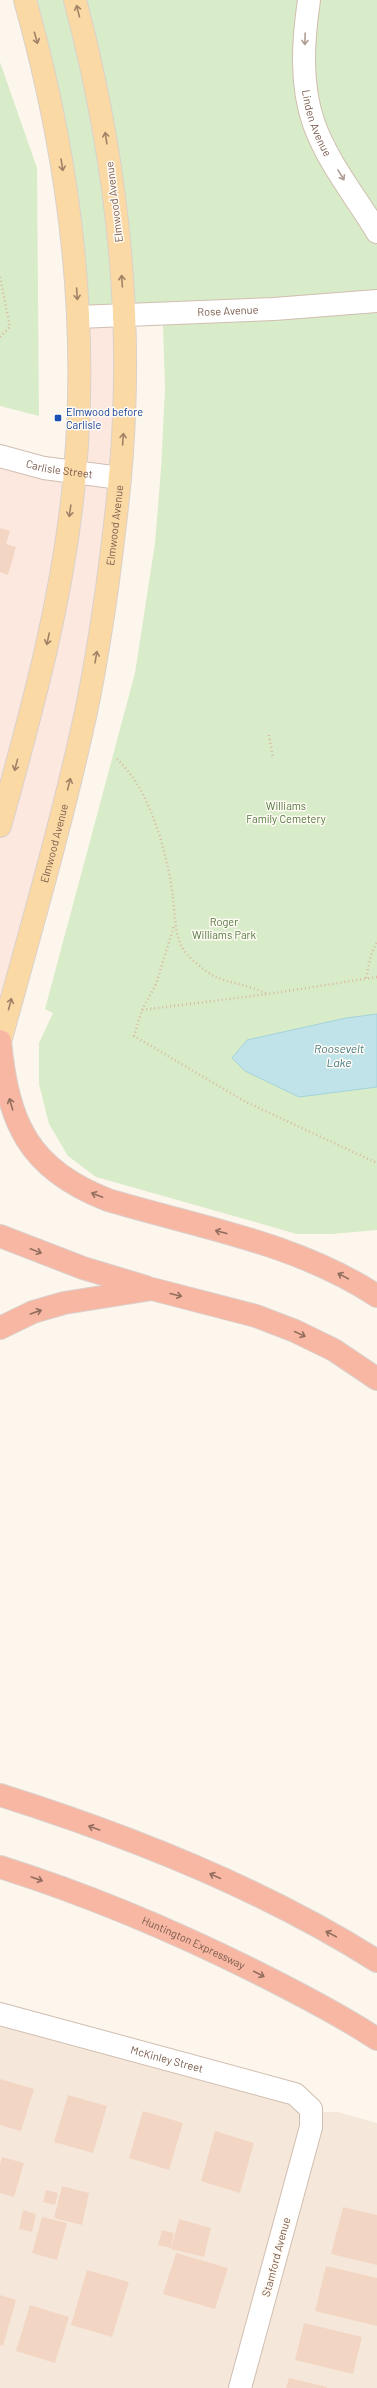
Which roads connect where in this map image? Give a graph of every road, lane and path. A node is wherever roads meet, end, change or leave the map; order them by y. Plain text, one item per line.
1 (25, 0) edge
2 (75, 0) edge
3 (309, 0) edge
4 (377, 232) edge
5 (0, 277) edge
6 (377, 301) edge
7 (124, 315) junction
8 (78, 318) junction
9 (0, 337) edge
10 (0, 456) edge
11 (75, 473) junction
12 (120, 478) junction
13 (269, 735) dead end
14 (273, 758) dead end
15 (117, 759) dead end
16 (0, 826) edge
17 (174, 925) junction
18 (377, 942) edge
19 (377, 977) edge
20 (366, 978) junction
21 (268, 994) junction
22 (142, 1010) junction
23 (0, 1042) edge
24 (377, 1163) edge
25 (0, 1236) edge
26 (152, 1289) junction
27 (377, 1296) edge
28 (0, 1328) edge
29 (377, 1379) edge
30 (0, 1795) edge
31 (0, 1867) edge
32 (377, 1939) edge
33 (352, 1944) junction
34 (377, 1960) edge
35 (0, 2014) edge
36 (377, 2039) edge
37 (311, 2127) joint
38 (240, 2388) edge

1 -> 8 main road
7 -> 2 main road, Elmwood Avenue
3 -> 4 street, Linden Avenue
5 - 9 path
6 - 7 street, Rose Avenue
7 - 8 street, Rose Avenue
12 -> 7 main road, Elmwood Avenue
8 - 11 main road
10 - 11 street, Carlisle Street
11 - 12 street, Carlisle Street
11 -> 16 main road
23 -> 12 main road, Elmwood Avenue
13 - 14 path
15 - 17 path
17 - 21 path
17 - 22 path
18 - 20 path
19 - 20 path
20 - 21 path
21 - 22 path
22 - 24 path
27 -> 23 highway
25 -> 26 highway
28 -> 26 highway
26 -> 29 highway
33 -> 30 highway
31 -> 36 highway, Huntington Expressway
32 - 33 highway
33 - 34 highway
35 - 37 street, McKinley Street
37 - 38 street, Stamford Avenue

